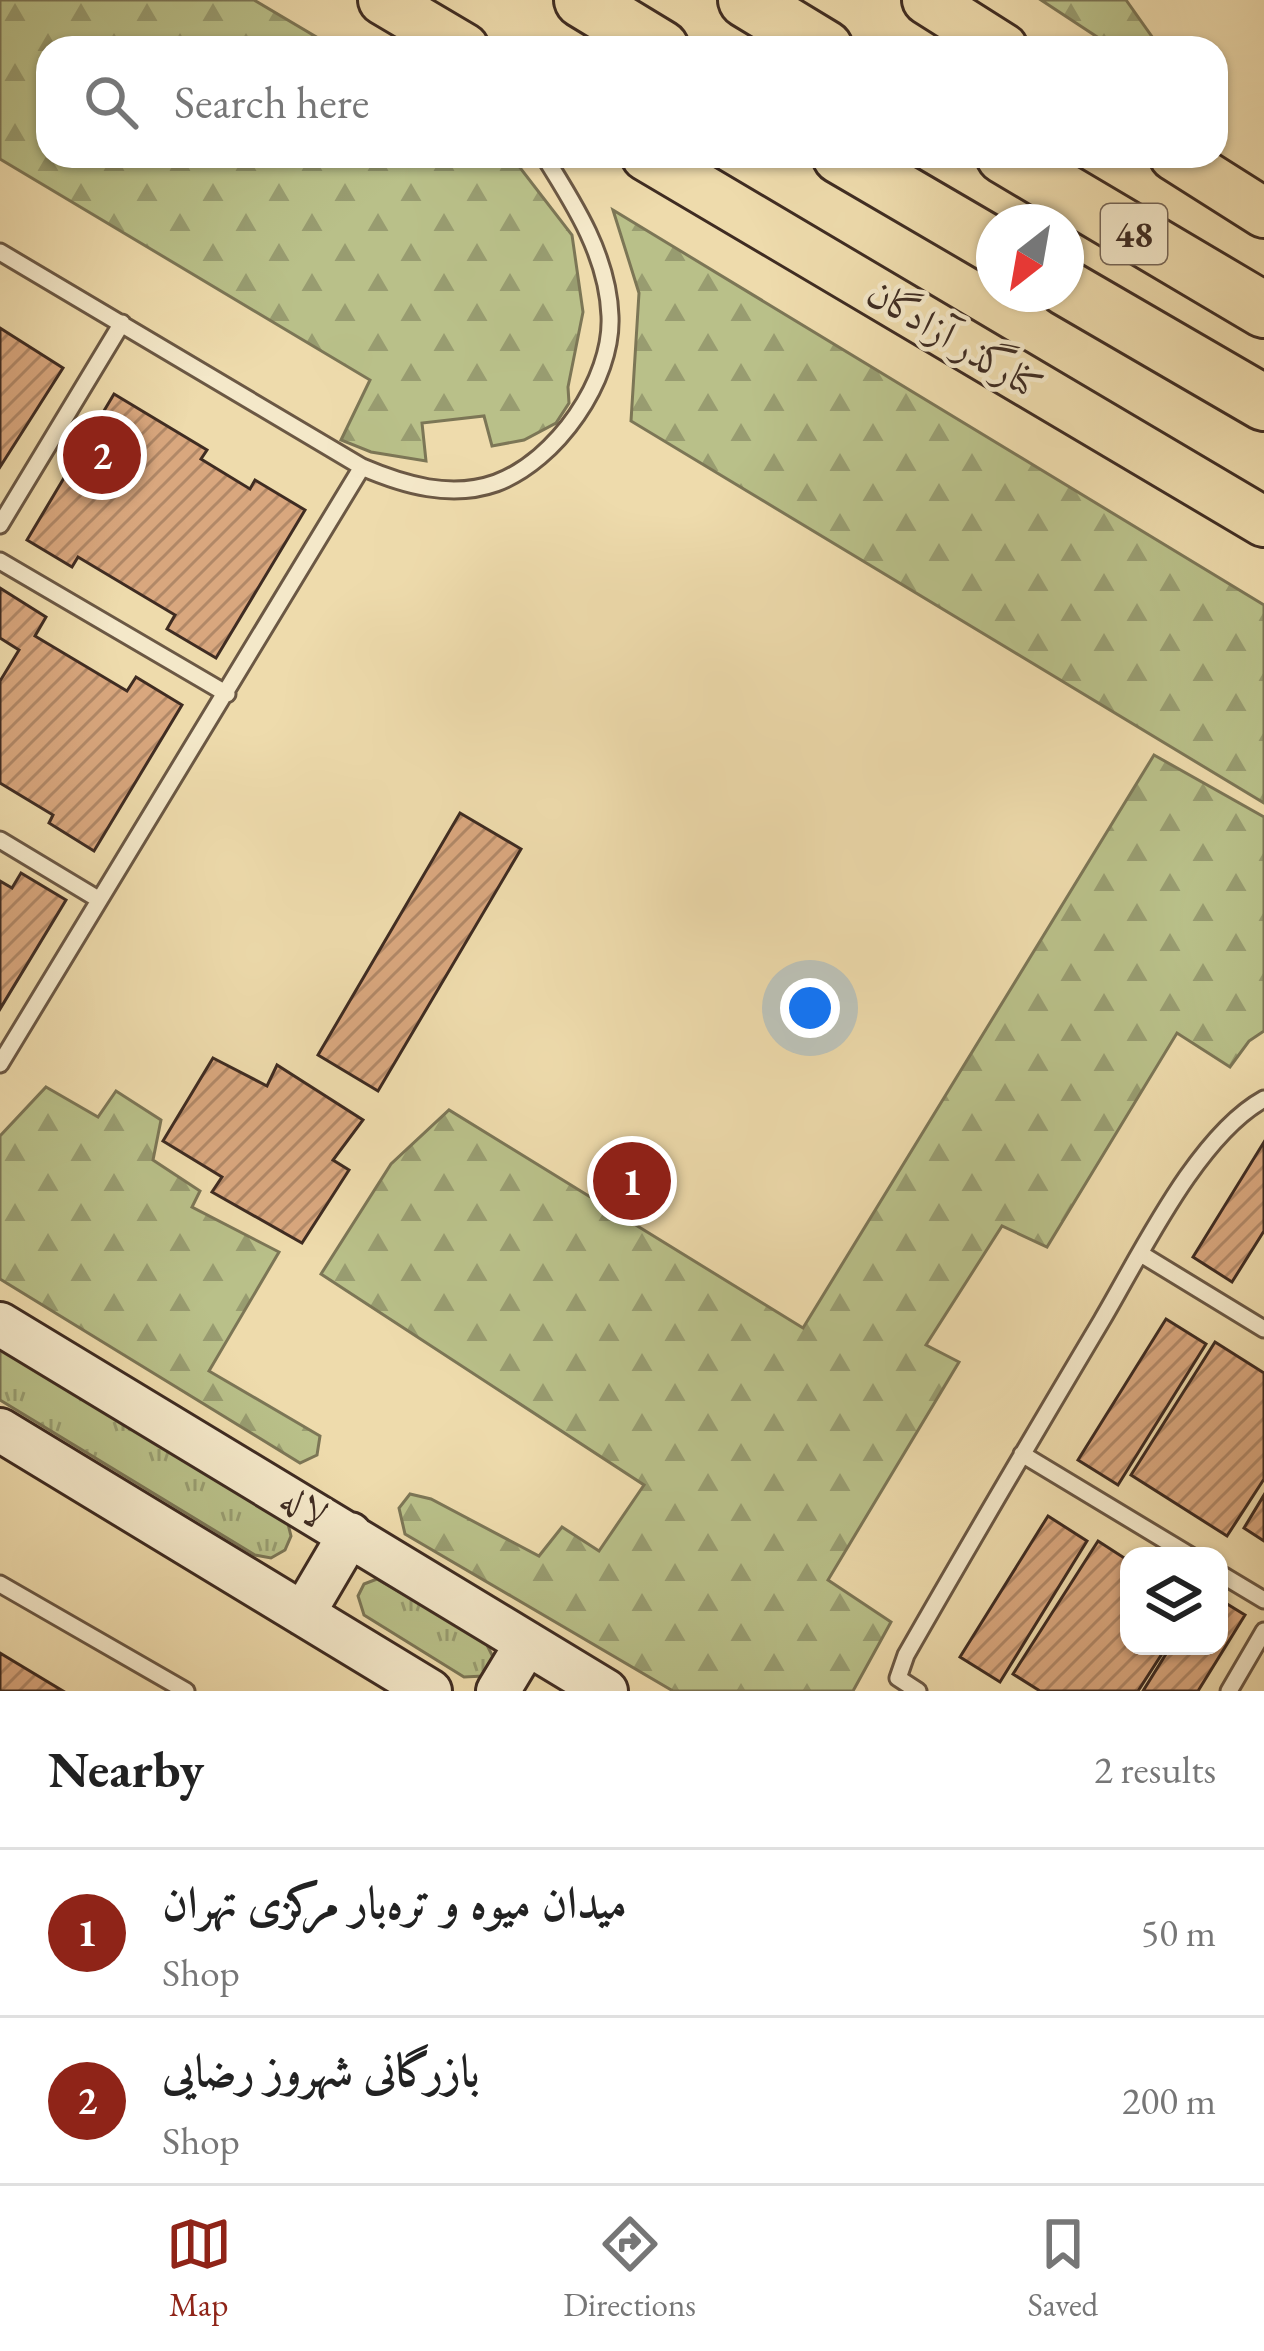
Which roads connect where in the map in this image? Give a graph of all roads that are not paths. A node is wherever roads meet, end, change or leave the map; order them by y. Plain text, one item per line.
1 (383, 0) edge
2 (582, 0) edge
3 (746, 0) edge
4 (927, 0) edge
5 (440, 36) edge
6 (641, 36) edge
7 (805, 36) edge
8 (984, 36) edge
9 (552, 168) edge
10 (666, 168) edge
11 (861, 168) edge
12 (1024, 168) edge
13 (1193, 168) edge
14 (1264, 213) edge
15 (976, 235) edge
16 (0, 252) edge
17 (1084, 299) edge
18 (1264, 310) edge
19 (122, 323) junction
20 (1264, 404) edge
21 (1170, 466) junction
22 (362, 467) junction
23 (1264, 522) edge
24 (0, 525) edge
25 (1264, 542) edge
26 (0, 561) edge
27 (227, 694) junction
28 (0, 840) edge
29 (98, 898) junction
30 (0, 1064) edge
31 (1264, 1099) edge
32 (1141, 1254) junction
33 (0, 1324) edge
34 (1264, 1329) edge
35 (0, 1430) edge
36 (1022, 1454) junction
37 (350, 1534) junction
38 (1176, 1547) edge
39 (1228, 1578) edge
40 (0, 1584) edge
41 (1264, 1600) edge
42 (303, 1614) junction
43 (1264, 1631) edge
44 (527, 1642) junction
45 (186, 1691) edge
46 (430, 1691) edge
47 (498, 1691) edge
48 (606, 1691) edge
49 (918, 1691) edge
50 (1229, 1691) edge

1 - 5 main road
2 - 6 highway
3 - 7 highway
4 - 8 main road
9 - 22 lane
10 - 21 main road, کنارگذر آزادگان
11 - 15 highway
12 - 18 highway, 48
13 - 14 main road
16 - 19 lane
17 - 20 highway, 48
19 - 22 lane
19 - 24 lane
21 - 23 main road, کنارگذر آزادگان
21 - 25 street
22 - 27 lane
26 - 27 lane
27 - 29 lane
28 - 29 lane
29 - 30 lane
31 - 32 lane
32 - 34 lane
32 - 36 lane
33 - 37 street, لاله
35 - 42 street
36 - 38 lane
36 - 49 lane
37 - 42 street
37 - 44 street, لاله
39 - 41 lane
40 - 45 lane
42 - 46 street
43 - 50 lane
44 - 47 street
44 - 48 street, لاله

